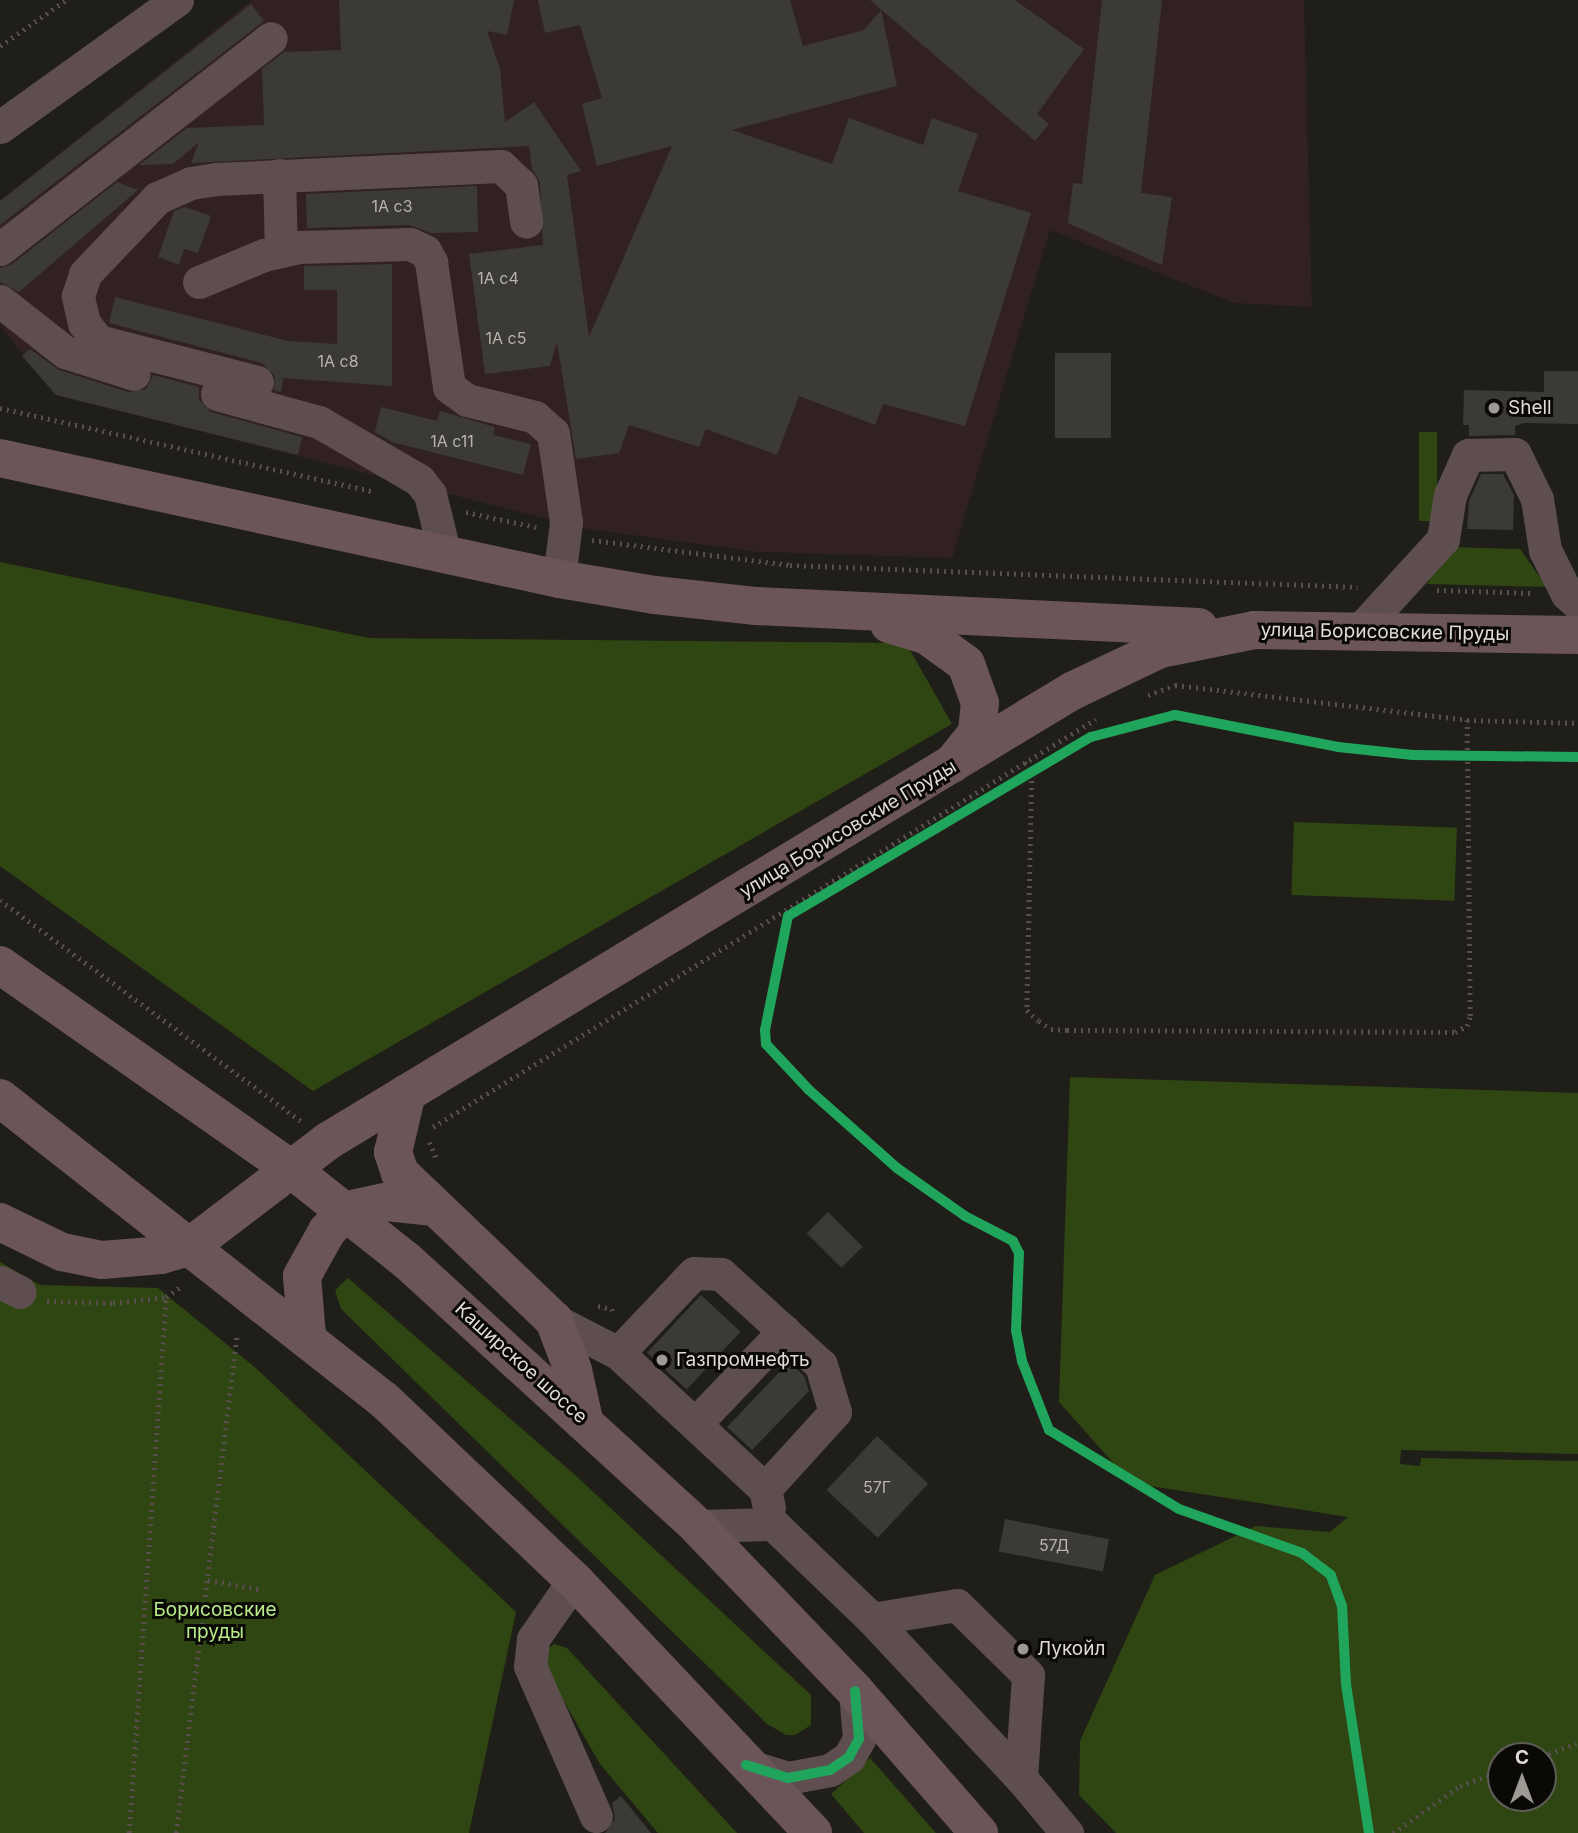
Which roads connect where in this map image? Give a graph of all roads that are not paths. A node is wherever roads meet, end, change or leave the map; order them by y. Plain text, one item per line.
1 (177, 0) edge
2 (271, 38) dead end
3 (0, 127) edge
4 (279, 176) junction
5 (526, 222) dead end
6 (0, 249) edge
7 (281, 250) junction
8 (200, 282) dead end
9 (0, 301) edge
10 (257, 382) dead end
11 (0, 458) edge
12 (445, 555) junction
13 (559, 579) junction
14 (1573, 599) edge
15 (843, 611) junction
16 (1254, 630) junction
17 (1360, 630) junction
18 (1578, 635) edge
19 (948, 769) junction
20 (0, 965) edge
21 (407, 1093) junction
22 (0, 1098) edge
23 (291, 1169) junction
24 (432, 1207) junction
25 (347, 1210) junction
26 (0, 1222) edge
27 (189, 1247) junction
28 (554, 1320) junction
29 (784, 1331) junction
30 (307, 1336) junction
31 (618, 1353) junction
32 (584, 1420) junction
33 (695, 1424) junction
34 (765, 1489) junction
35 (773, 1524) junction
36 (697, 1526) junction
37 (574, 1580) junction
38 (872, 1619) junction
39 (855, 1691) junction
40 (746, 1765) junction
41 (1021, 1778) junction
42 (596, 1816) dead end
43 (813, 1833) edge
44 (979, 1833) edge
45 (1067, 1833) edge

1 - 3 street
2 - 6 street
4 - 5 street
4 - 7 street
4 - 10 street
7 - 8 street
7 - 13 street
9 - 12 street
11 - 12 main road
12 - 13 main road
13 - 15 main road
14 - 17 street
15 - 16 main road
15 - 19 main road
16 - 17 main road, улица Борисовские Пруды
16 - 19 main road, улица Борисовские Пруды
17 - 18 main road, улица Борисовские Пруды
19 - 21 main road, улица Борисовские Пруды
20 - 23 main road, Каширское шоссе
21 - 23 main road, улица Борисовские Пруды
21 - 24 main road
22 - 27 main road
23 - 25 main road, Каширское шоссе
23 - 27 main road, улица Борисовские Пруды
24 - 25 main road
24 - 28 main road
25 - 30 main road
25 - 32 main road, Каширское шоссе
26 - 27 main road
27 - 30 main road
28 - 31 street
28 - 32 main road
29 - 31 street
29 - 33 street
29 - 34 street
30 - 37 main road
31 - 33 street
32 - 36 main road, Каширское шоссе
33 - 34 street
34 - 35 street
35 - 36 street
35 - 38 street
36 - 39 main road, Каширское шоссе
37 - 40 main road
37 - 42 street
38 - 41 street
38 - 41 street
39 - 40 street
39 - 44 main road, Каширское шоссе
40 - 43 main road
41 - 45 street

